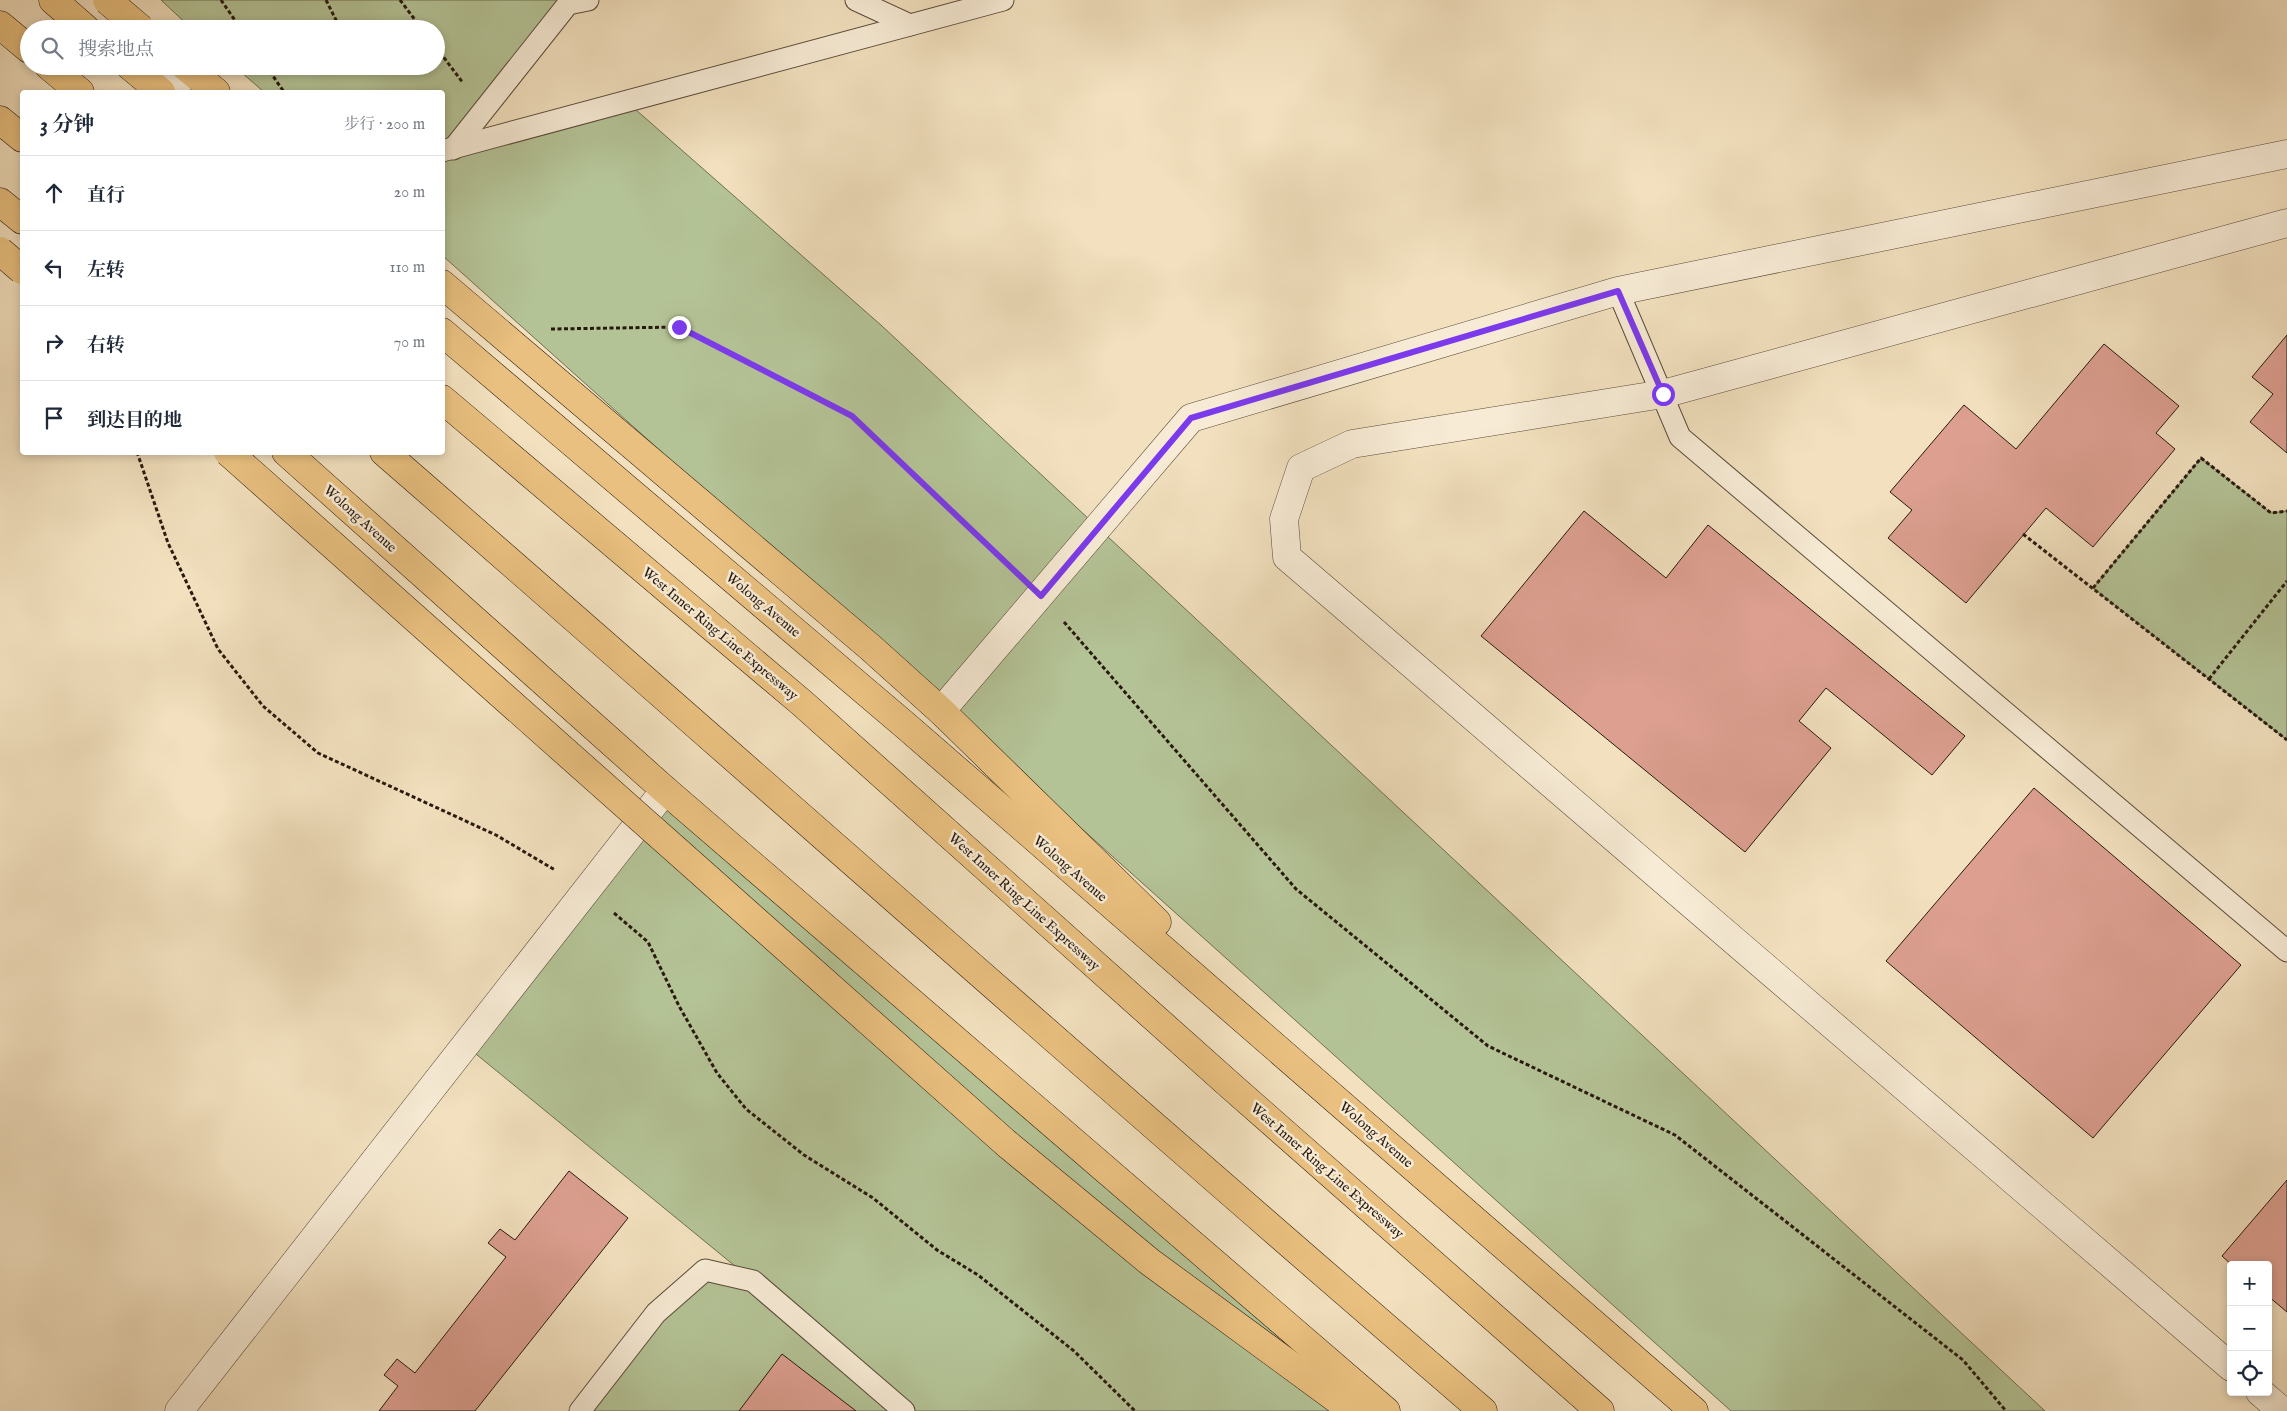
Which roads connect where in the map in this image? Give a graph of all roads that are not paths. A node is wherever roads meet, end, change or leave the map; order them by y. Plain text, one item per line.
1 (52, 0) edge
2 (107, 0) edge
3 (121, 0) edge
4 (856, 0) edge
5 (1003, 0) edge
6 (573, 1) edge
7 (75, 20) edge
8 (130, 20) edge
9 (134, 20) edge
10 (0, 25) edge
11 (910, 25) junction
12 (20, 42) edge
13 (60, 75) edge
14 (141, 75) edge
15 (167, 75) edge
16 (196, 75) edge
17 (78, 90) edge
18 (159, 90) edge
19 (176, 90) edge
20 (214, 90) edge
21 (0, 120) edge
22 (20, 136) edge
23 (448, 150) edge
24 (2287, 154) edge
25 (0, 202) edge
26 (20, 218) edge
27 (2287, 223) edge
28 (0, 250) edge
29 (20, 268) edge
30 (445, 287) edge
31 (1618, 291) junction
32 (445, 335) edge
33 (1663, 394) junction
34 (445, 402) edge
35 (231, 455) edge
36 (289, 455) edge
37 (387, 455) edge
38 (941, 711) junction
39 (665, 790) junction
40 (2287, 951) edge
41 (1366, 1126) junction
42 (2227, 1364) edge
43 (2265, 1396) edge
44 (179, 1411) edge
45 (580, 1411) edge
46 (904, 1411) edge
47 (1353, 1411) edge
48 (1386, 1411) edge
49 (1483, 1411) edge
50 (1600, 1411) edge
51 (1694, 1411) edge
52 (2282, 1411) edge

1 - 7 highway
2 - 8 highway, bridge
3 - 9 street
4 - 11 lane
5 - 11 lane
6 - 23 lane
10 - 12 highway
11 - 23 lane
13 - 17 highway
14 - 18 highway
15 - 19 street
16 - 20 highway
21 - 22 highway
24 - 31 street
25 - 26 highway
27 - 33 street
28 - 29 highway, bridge
30 - 38 highway
31 - 33 lane
31 - 38 street
32 - 41 highway, Wolong Avenue
33 - 40 lane
33 - 42 street
34 - 50 highway, West Inner Ring Line Expressway
35 - 47 highway, bridge
36 - 39 highway, Wolong Avenue
37 - 49 highway
38 - 41 highway
39 - 44 street
39 - 48 highway, Wolong Avenue
41 - 51 highway, Wolong Avenue
43 - 52 street
45 - 46 lane

